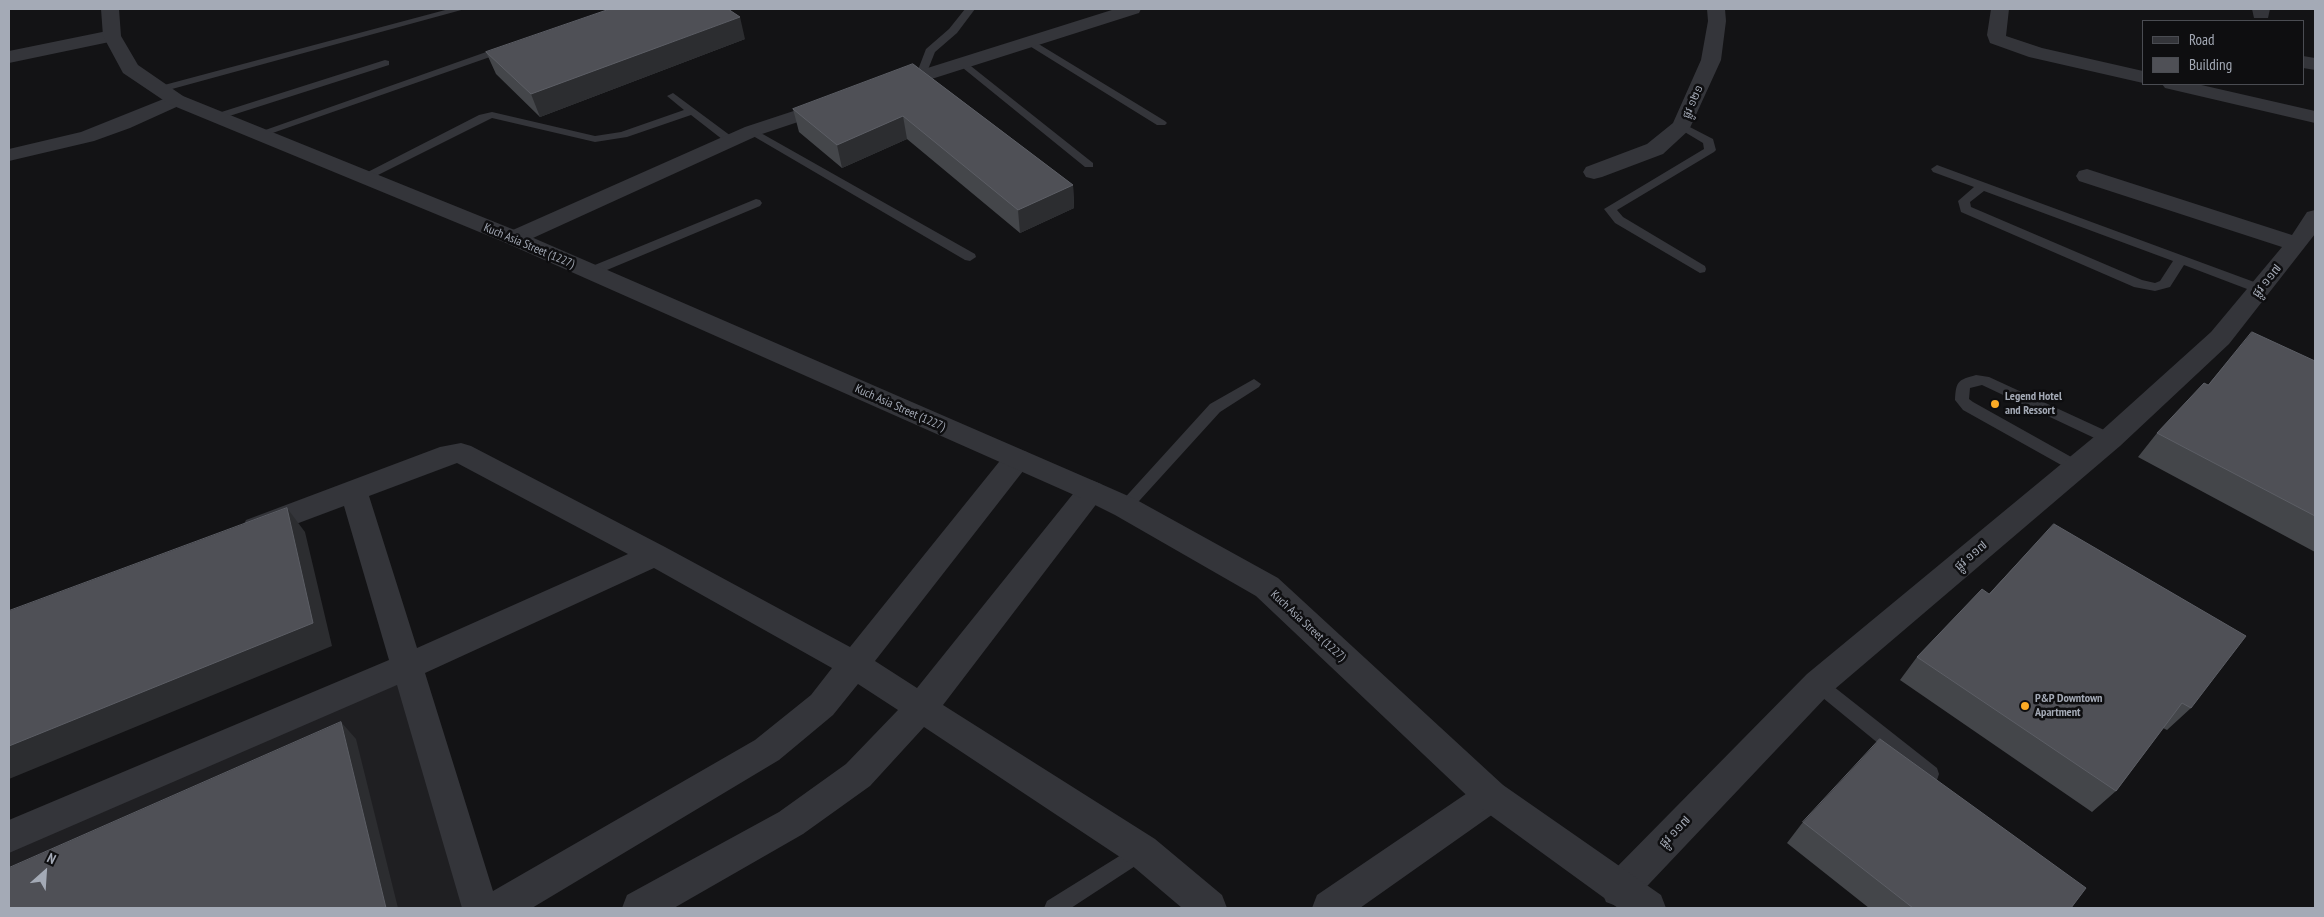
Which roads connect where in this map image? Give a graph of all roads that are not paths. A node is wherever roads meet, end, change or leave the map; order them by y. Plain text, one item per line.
1 (110, 9) edge
2 (460, 9) edge
3 (970, 9) edge
4 (1132, 9) edge
5 (1716, 9) edge
6 (2000, 9) edge
7 (112, 36) junction
8 (1032, 43) junction
9 (517, 44) edge
10 (9, 58) edge
11 (385, 62) dead end
12 (962, 62) junction
13 (921, 75) junction
14 (2142, 77) edge
15 (2176, 85) edge
16 (874, 91) edge
17 (166, 95) junction
18 (673, 96) dead end
19 (846, 100) edge
20 (692, 111) junction
21 (216, 117) junction
22 (2315, 117) edge
23 (1161, 123) dead end
24 (1682, 126) junction
25 (752, 131) junction
26 (260, 134) junction
27 (731, 140) junction
28 (9, 155) edge
29 (1089, 166) dead end
30 (1937, 169) dead end
31 (1594, 172) dead end
32 (2087, 176) dead end
33 (364, 177) junction
34 (1983, 186) junction
35 (756, 204) dead end
36 (2315, 217) edge
37 (514, 238) junction
38 (2297, 244) junction
39 (970, 258) dead end
40 (2181, 260) junction
41 (1700, 269) dead end
42 (590, 272) junction
43 (2260, 289) junction
44 (2220, 338) junction
45 (2246, 350) edge
46 (1254, 384) dead end
47 (2110, 439) junction
48 (1017, 460) junction
49 (2077, 467) junction
50 (1091, 491) junction
51 (354, 492) junction
52 (1125, 507) junction
53 (232, 537) edge
54 (655, 555) junction
55 (853, 664) junction
56 (406, 667) junction
57 (1818, 684) junction
58 (922, 707) junction
59 (1930, 774) edge
60 (1491, 796) junction
61 (9, 837) edge
62 (1142, 851) junction
63 (1619, 890) junction
64 (480, 908) edge
65 (499, 908) edge
66 (640, 908) edge
67 (1054, 908) edge
68 (1209, 908) edge
69 (1330, 908) edge
70 (1648, 908) edge

1 - 7 street, Kuch Asia Street (1227)
2 - 17 lane
3 - 13 lane
4 - 8 street
5 - 24 street, ផ្លូវ ១២១
6 - 14 street
7 - 10 street
7 - 17 street, Kuch Asia Street (1227)
8 - 12 street
8 - 23 lane
9 - 26 lane
11 - 21 lane
12 - 13 street
12 - 29 lane
13 - 16 street
15 - 22 street
17 - 21 street, Kuch Asia Street (1227)
17 - 28 street
18 - 20 lane
19 - 25 street
20 - 27 lane
20 - 33 lane
21 - 26 street, Kuch Asia Street (1227)
24 - 31 street, ផ្លូវ ១២១
24 - 41 lane
25 - 27 street
25 - 39 lane
26 - 33 street, Kuch Asia Street (1227)
27 - 37 street
30 - 34 lane
32 - 38 street
33 - 37 street, Kuch Asia Street (1227)
34 - 40 lane
34 - 40 lane
35 - 42 lane
36 - 38 street, ផ្លូវ ១១៧
37 - 42 street, Kuch Asia Street (1227)
38 - 43 street, ផ្លូវ ១១៧
40 - 43 lane
42 - 48 street, Kuch Asia Street (1227)
43 - 44 street, ផ្លូវ ១១៧
44 - 45 street
44 - 47 street, ផ្លូវ ១១៧
46 - 52 lane
47 - 49 street, ផ្លូវ ១១៧
47 - 49 lane
48 - 50 street, Kuch Asia Street (1227)
48 - 55 street
49 - 57 street, ផ្លូវ ១១៧
50 - 52 street, Kuch Asia Street (1227)
50 - 58 street
51 - 53 street
51 - 54 street
51 - 56 street
52 - 60 street, Kuch Asia Street (1227)
54 - 55 street
54 - 56 street
55 - 58 street
55 - 65 street
56 - 61 street
56 - 64 street
57 - 59 lane
57 - 63 street, ផ្លូវ ១១៧
58 - 62 street
58 - 66 street
60 - 63 street, Kuch Asia Street (1227)
60 - 69 street
62 - 67 lane
62 - 68 street
63 - 70 street, Kuch Asia Street (1227)

